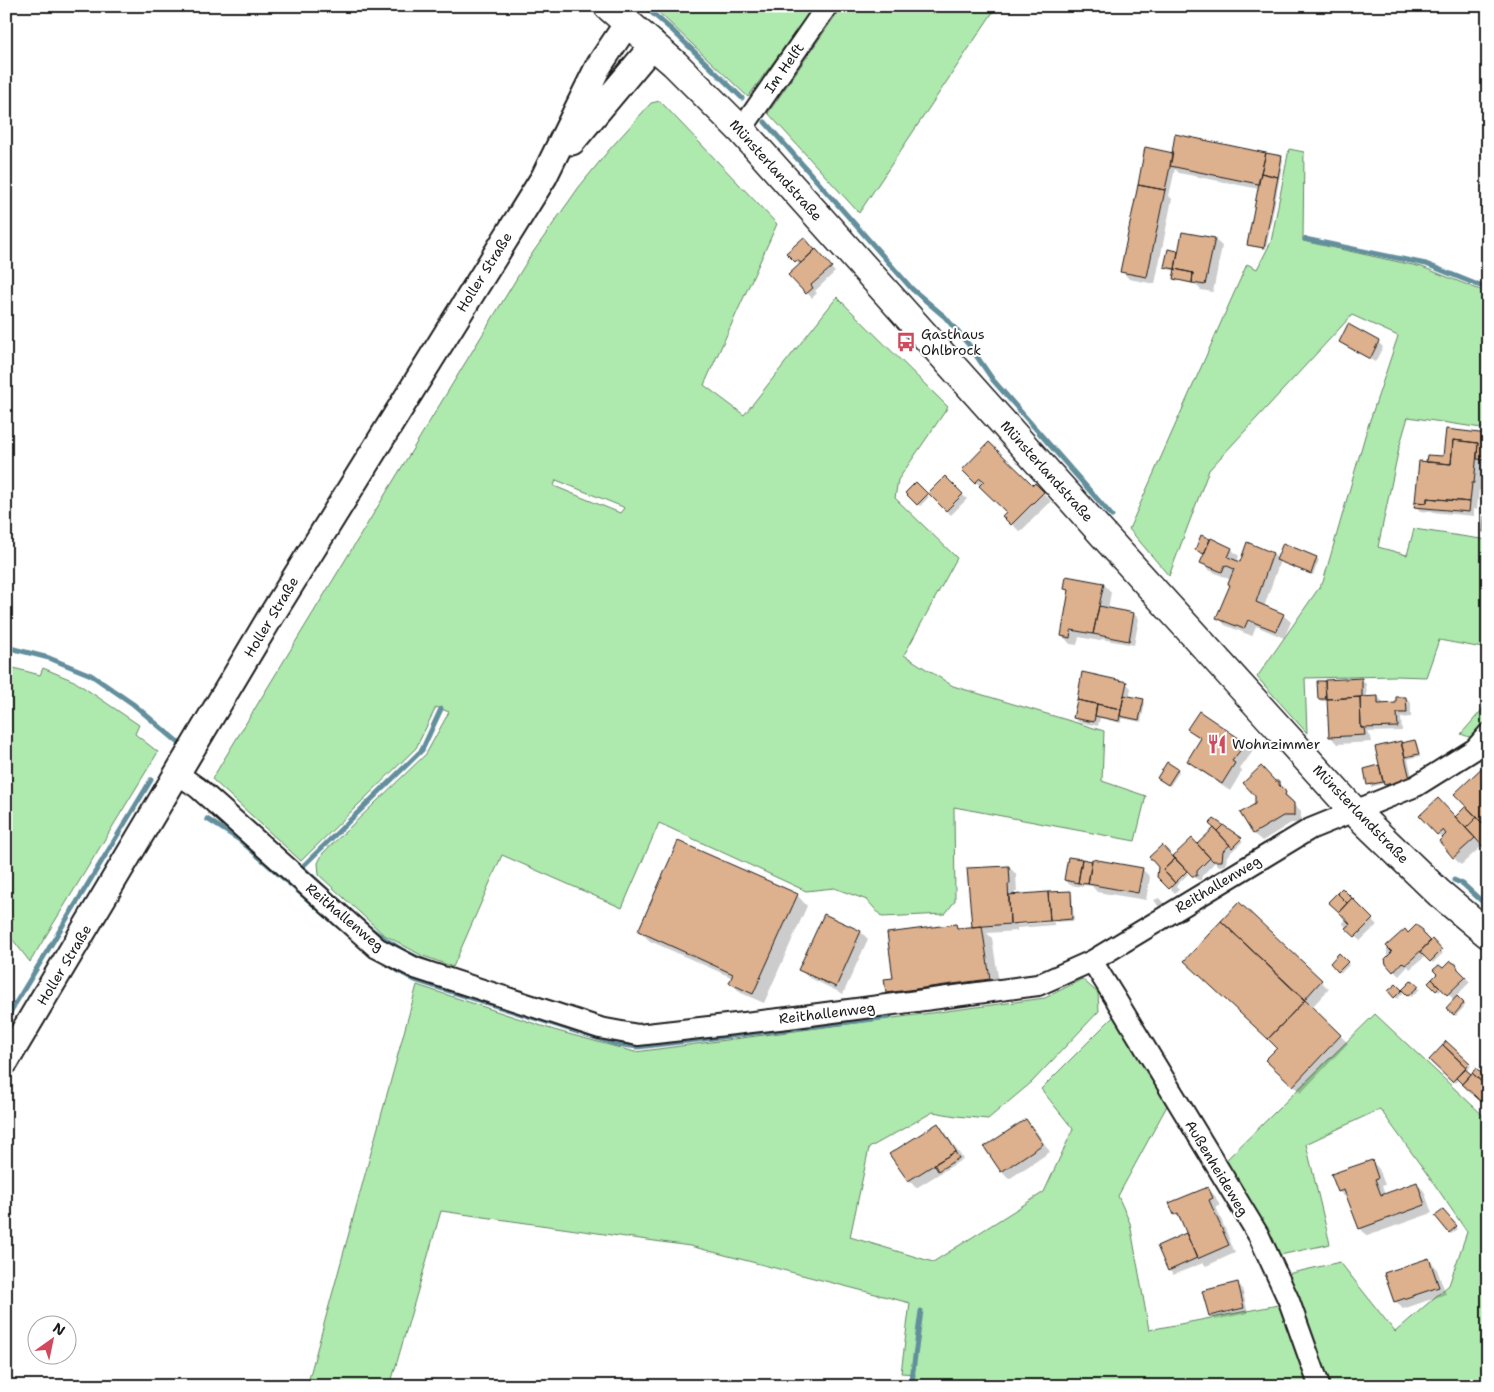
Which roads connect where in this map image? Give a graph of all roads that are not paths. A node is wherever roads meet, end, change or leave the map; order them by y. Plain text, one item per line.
1 (828, 6) edge
2 (618, 14) edge
3 (654, 44) junction
4 (741, 130) junction
5 (544, 177) junction
6 (1488, 734) edge
7 (178, 774) junction
8 (1354, 811) junction
9 (1488, 934) edge
10 (1092, 961) junction
11 (6, 1061) edge
12 (1318, 1386) edge

1 - 4 street, Im Helft
2 - 3 main road, Münsterlandstraße
2 - 5 street, Holler Straße
3 - 4 main road, Münsterlandstraße
3 - 5 street, Holler Straße
4 - 8 main road, Münsterlandstraße
5 - 7 street, Holler Straße
6 - 8 street, Reithallenweg
7 - 10 street, Reithallenweg
7 - 11 street, Holler Straße
8 - 9 main road, Münsterlandstraße
8 - 10 street, Reithallenweg
10 - 12 street, Außenheideweg

